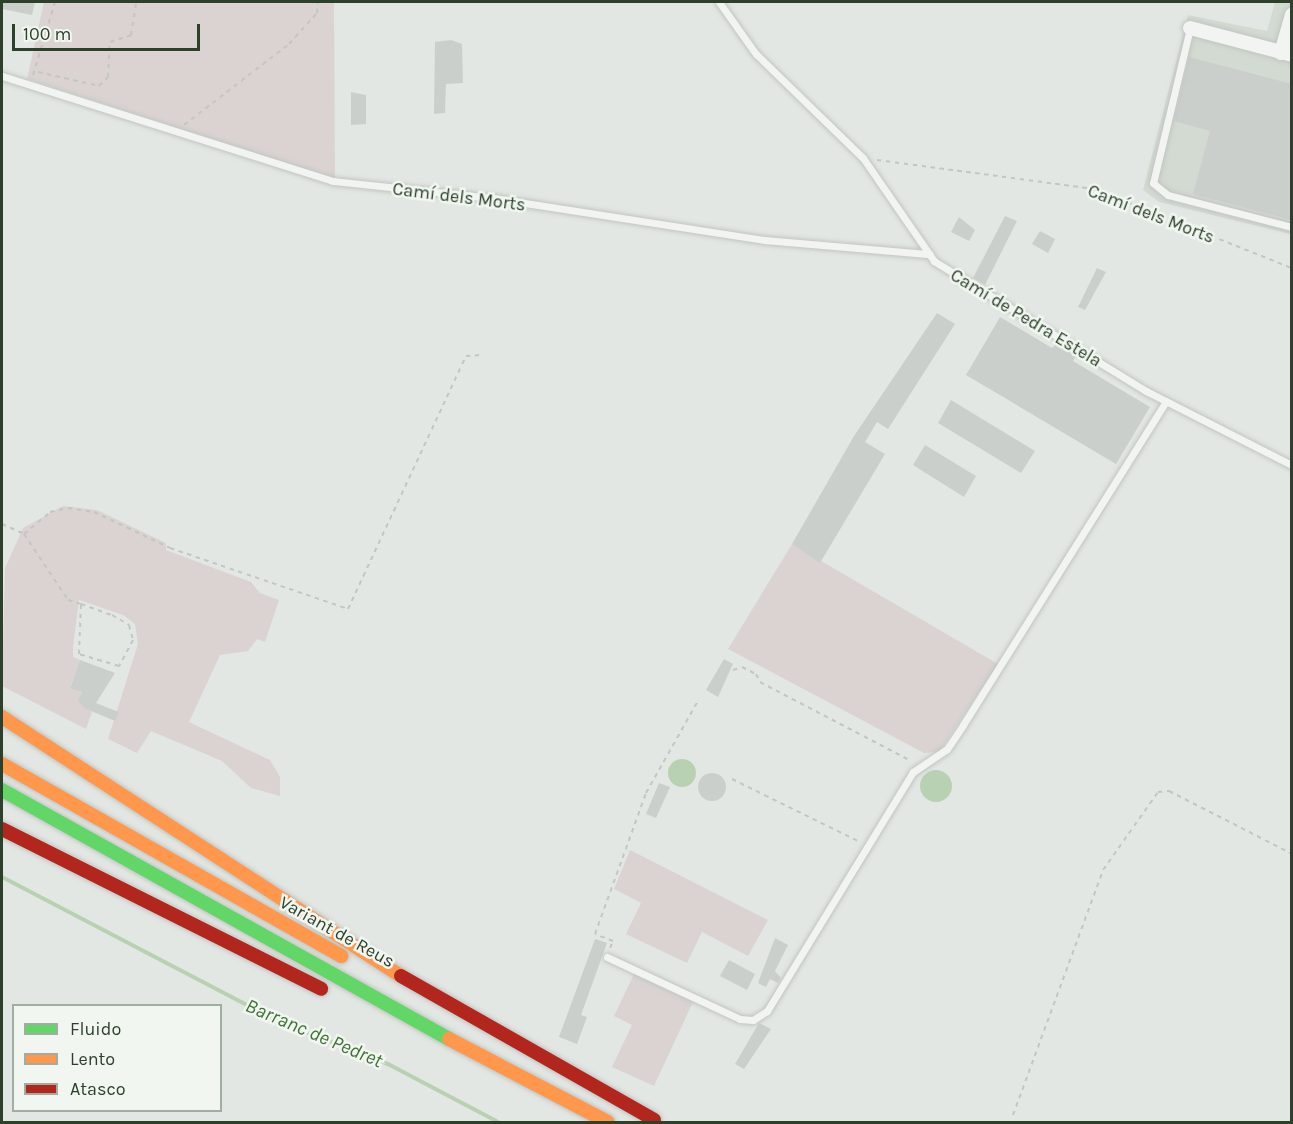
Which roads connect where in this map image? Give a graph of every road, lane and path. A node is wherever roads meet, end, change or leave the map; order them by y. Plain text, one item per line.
1 (55, 2) edge
2 (136, 2) edge
3 (318, 2) edge
4 (719, 2) edge
5 (1292, 15) edge
6 (1190, 28) joint
7 (1286, 54) edge
8 (38, 72) junction
9 (2, 76) edge
10 (28, 78) dead end
11 (182, 126) dead end
12 (863, 158) junction
13 (1292, 227) edge
14 (929, 254) junction
15 (1292, 268) edge
16 (481, 355) dead end
17 (1166, 401) junction
18 (1292, 465) edge
19 (2, 524) edge
20 (24, 534) junction
21 (81, 604) junction
22 (733, 670) dead end
23 (699, 699) dead end
24 (2, 717) edge
25 (2, 764) edge
26 (922, 766) junction
27 (732, 779) dead end
28 (2, 790) edge
29 (2, 829) edge
30 (868, 846) junction
31 (1292, 855) edge
32 (608, 957) joint
33 (332, 994) dead end
34 (353, 1004) dead end
35 (1013, 1114) dead end
36 (656, 1121) edge
37 (590, 1122) edge
38 (608, 1122) edge

1 - 8 path
2 - 8 path
3 - 11 path
4 - 12 lane, Camí de Pedra Estela
5 - 7 street
6 - 7 street
6 - 13 lane
8 - 10 path
9 - 14 lane, Camí dels Morts
12 - 14 lane, Camí de Pedra Estela
12 - 15 path, Camí dels Morts
14 - 17 lane, Camí de Pedra Estela
16 - 20 path
17 - 18 lane, Camí de Pedra Estela
17 - 26 lane
19 - 20 path
20 - 21 path
21 - 21 path
22 - 26 path
23 - 32 path
24 - 36 highway
25 - 36 highway, Variant de Reus
26 - 30 lane
27 - 30 path
28 - 38 highway
29 - 33 highway
30 - 32 lane
31 - 35 path
34 - 37 highway

